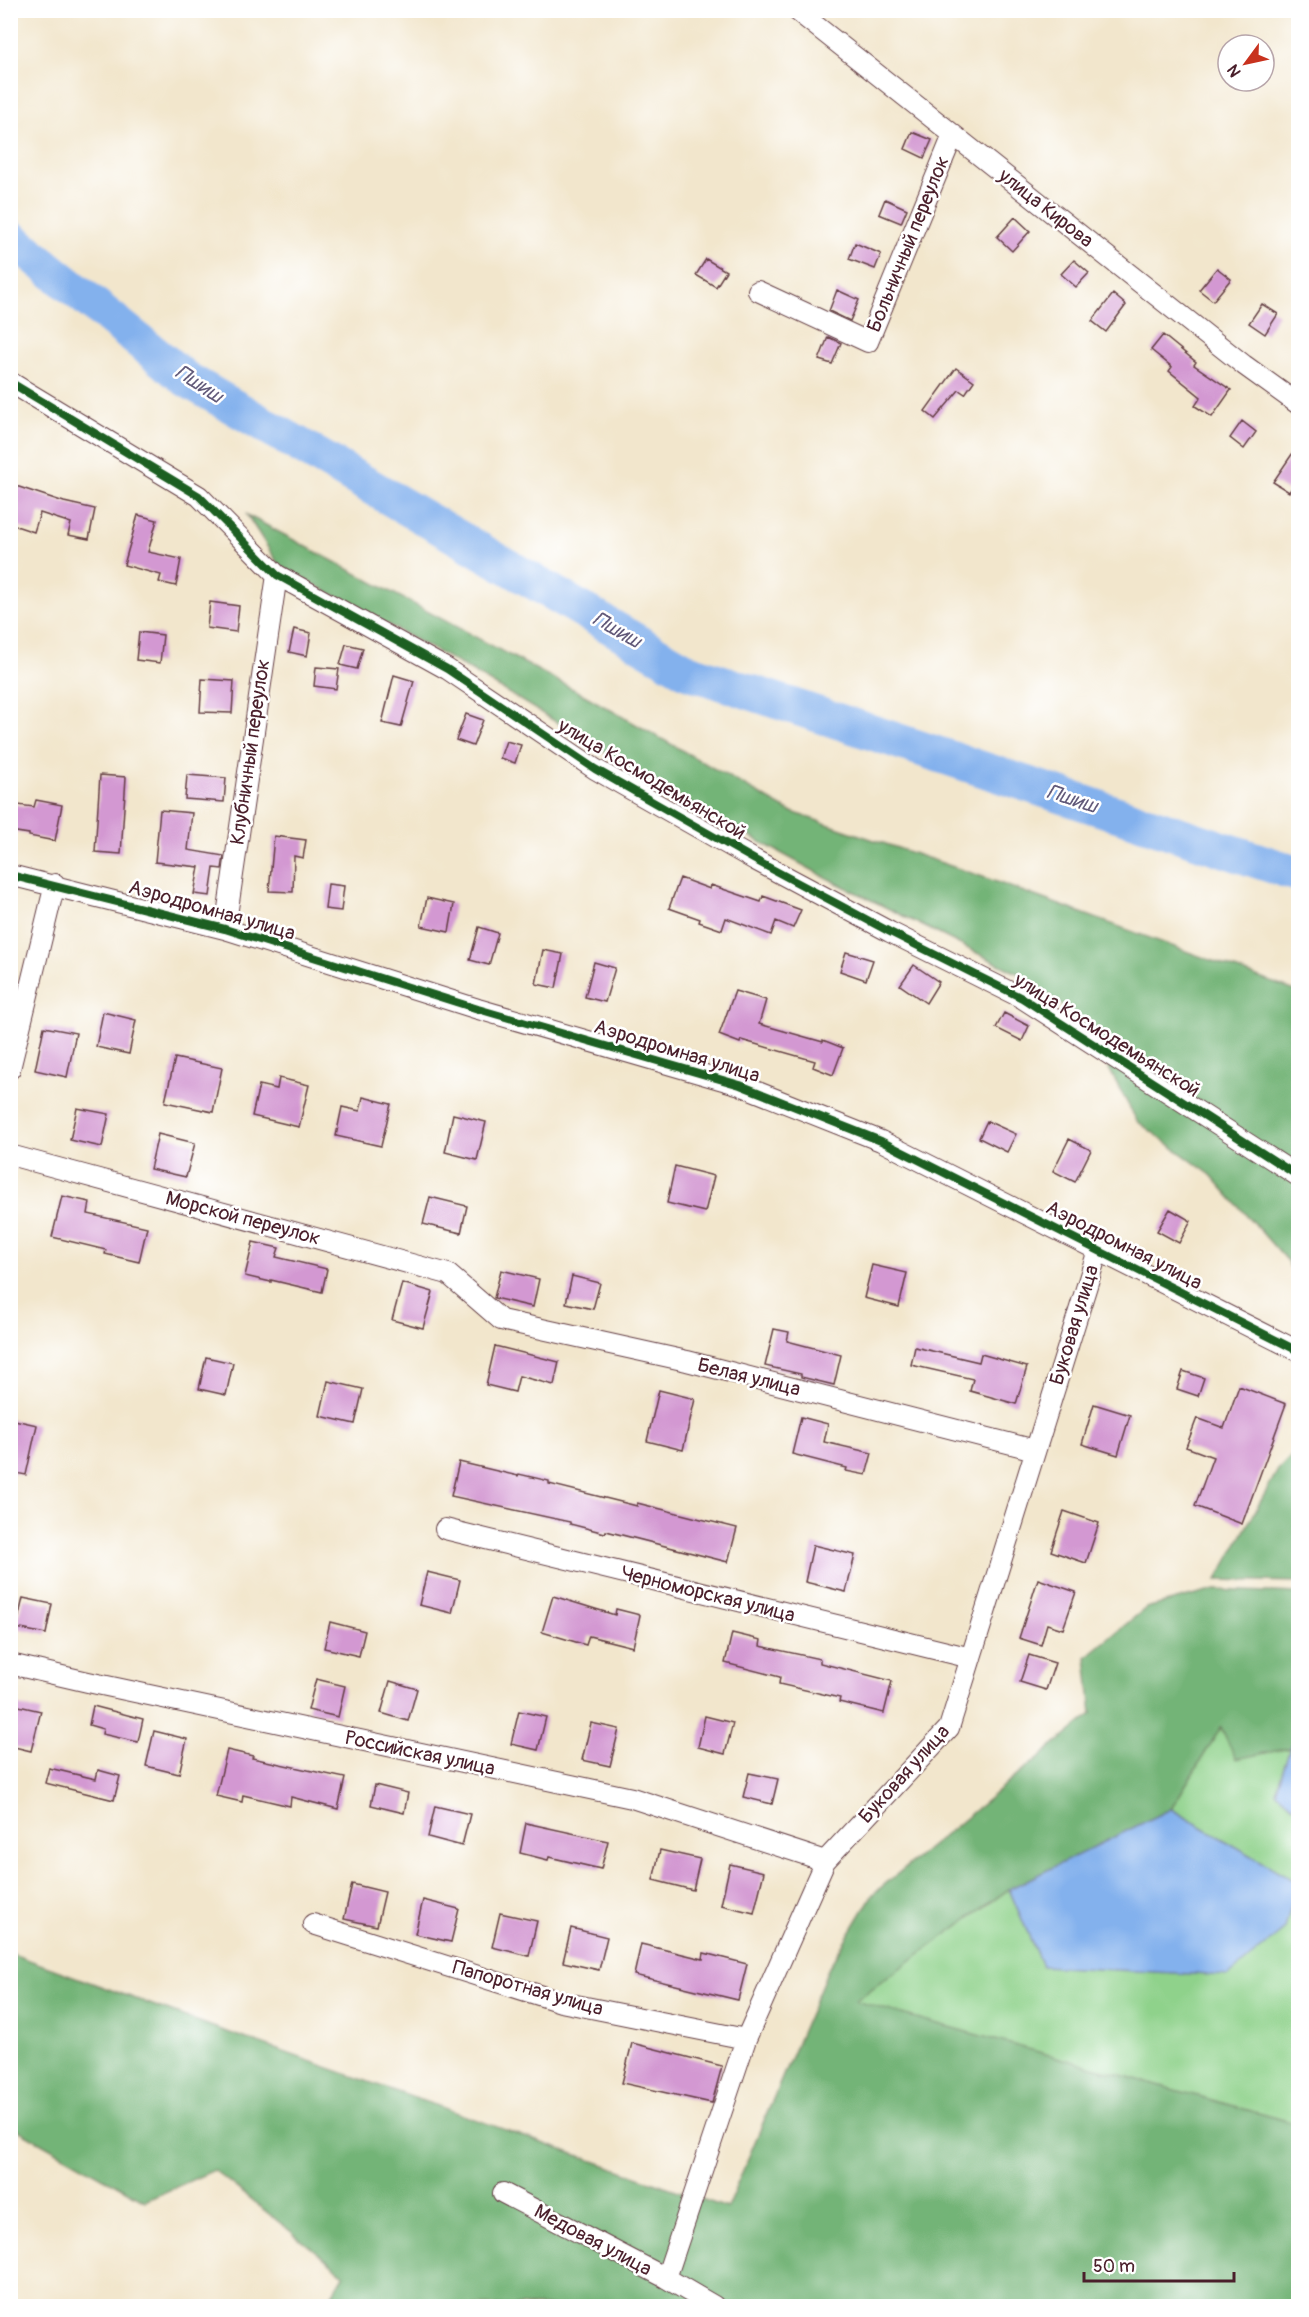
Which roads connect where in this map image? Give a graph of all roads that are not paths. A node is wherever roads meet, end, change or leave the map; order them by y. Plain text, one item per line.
1 (796, 10) edge
2 (953, 135) junction
3 (758, 291) dead end
4 (10, 382) edge
5 (1299, 404) edge
6 (277, 575) junction
7 (10, 875) edge
8 (55, 884) junction
9 (225, 929) junction
10 (10, 1069) edge
11 (10, 1155) edge
12 (1299, 1176) edge
13 (1098, 1250) junction
14 (470, 1292) joint
15 (1299, 1351) edge
16 (1035, 1450) junction
17 (445, 1529) dead end
18 (971, 1658) junction
19 (10, 1664) edge
20 (825, 1861) junction
21 (312, 1924) dead end
22 (746, 2039) junction
23 (503, 2193) dead end
24 (666, 2278) junction
25 (714, 2307) edge

1 - 2 street, улица Кирова
2 - 3 street, Больничный переулок
2 - 5 street, улица Кирова
4 - 6 street, улица Космодемьянской
6 - 9 street, Клубничный переулок
6 - 12 street, улица Космодемьянской
7 - 8 street, Аэродромная улица
8 - 9 street, Аэродромная улица
8 - 10 street
9 - 13 street, Аэродромная улица
11 - 14 street, Морской переулок
13 - 15 street, Аэродромная улица
13 - 16 street, Буковая улица
14 - 16 street, Белая улица
16 - 18 street, Буковая улица
17 - 18 street, Черноморская улица
18 - 20 street, Буковая улица
19 - 20 street, Российская улица
20 - 22 street, Буковая улица
21 - 22 street, Папоротная улица
22 - 24 street, Буковая улица
23 - 24 street, Медовая улица
24 - 25 street, Медовая улица

